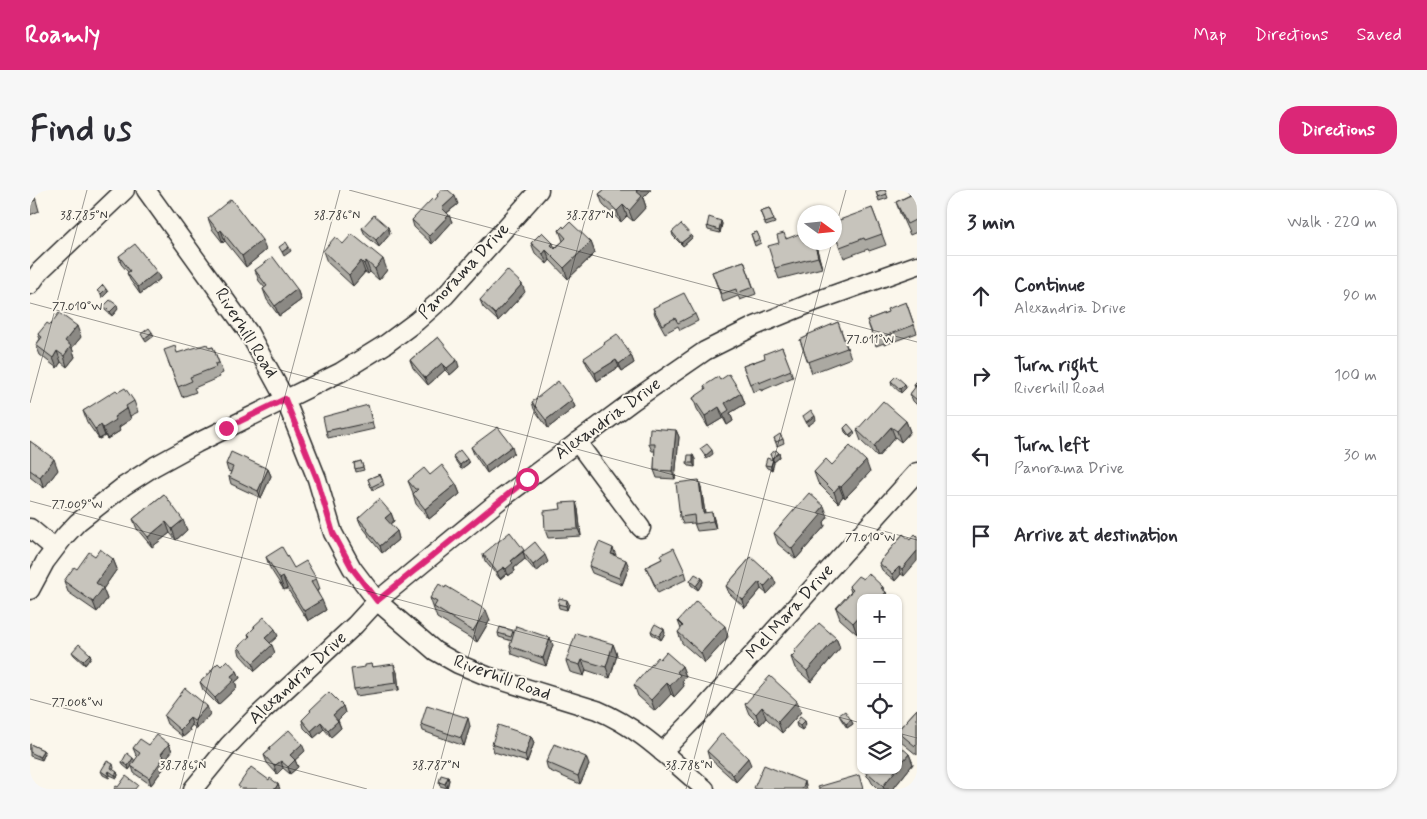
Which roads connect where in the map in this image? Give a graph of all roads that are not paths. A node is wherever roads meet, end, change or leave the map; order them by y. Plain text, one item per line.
1 (125, 190) edge
2 (146, 190) edge
3 (539, 190) edge
4 (917, 265) edge
5 (30, 285) edge
6 (285, 399) junction
7 (577, 442) junction
8 (917, 472) edge
9 (30, 528) edge
10 (641, 528) dead end
11 (54, 548) junction
12 (30, 590) edge
13 (377, 601) junction
14 (662, 752) junction
15 (194, 789) edge
16 (705, 789) edge

1 - 5 street
2 - 6 street, Riverhill Road
3 - 6 street, Panorama Drive
4 - 7 street, Alexandria Drive
6 - 11 street, Panorama Drive
6 - 13 street, Riverhill Road
7 - 10 street
7 - 13 street, Alexandria Drive
8 - 14 street, Mel Mara Drive
9 - 11 street
11 - 12 street, Panorama Drive
13 - 14 street, Riverhill Road
13 - 15 street, Alexandria Drive
14 - 16 street, Riverhill Road

